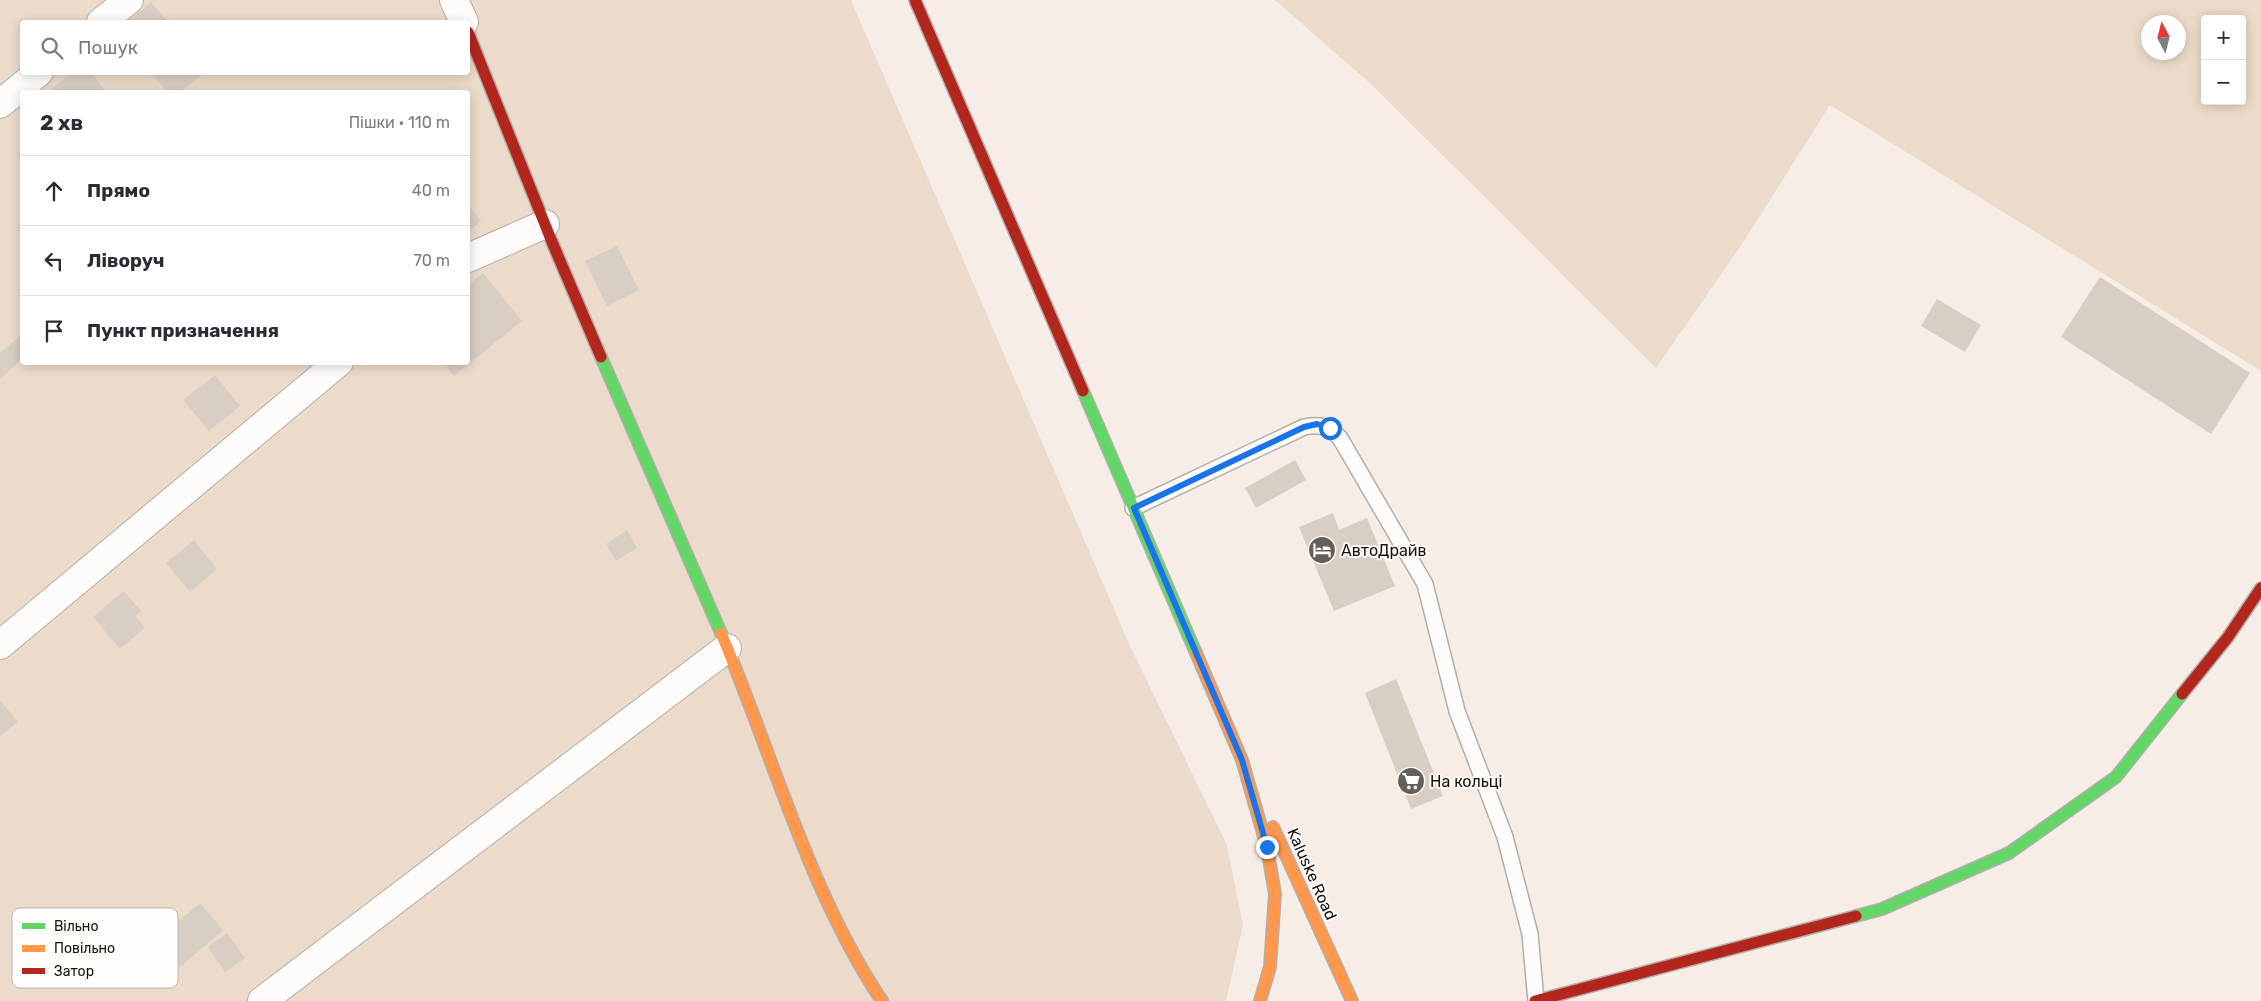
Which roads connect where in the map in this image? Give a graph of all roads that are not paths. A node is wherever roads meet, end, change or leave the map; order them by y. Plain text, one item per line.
1 (129, 0) edge
2 (454, 0) edge
3 (915, 0) edge
4 (104, 20) edge
5 (463, 20) edge
6 (470, 37) edge
7 (35, 75) edge
8 (0, 104) edge
9 (545, 224) junction
10 (470, 257) edge
11 (335, 365) edge
12 (1134, 508) junction
13 (2261, 588) edge
14 (0, 646) edge
15 (727, 648) junction
16 (1242, 760) junction
17 (262, 1001) edge
18 (882, 1001) edge
19 (1260, 1001) edge
20 (1352, 1001) edge
21 (1535, 1001) edge

1 - 4 street
2 - 5 street
3 - 12 street
6 - 9 street
7 - 8 street
9 - 10 street
9 - 15 street
11 - 14 street
12 - 16 street
12 - 21 lane
13 - 21 street
15 - 17 street
15 - 18 street
16 - 19 street
16 - 20 street, Kaluske Road

